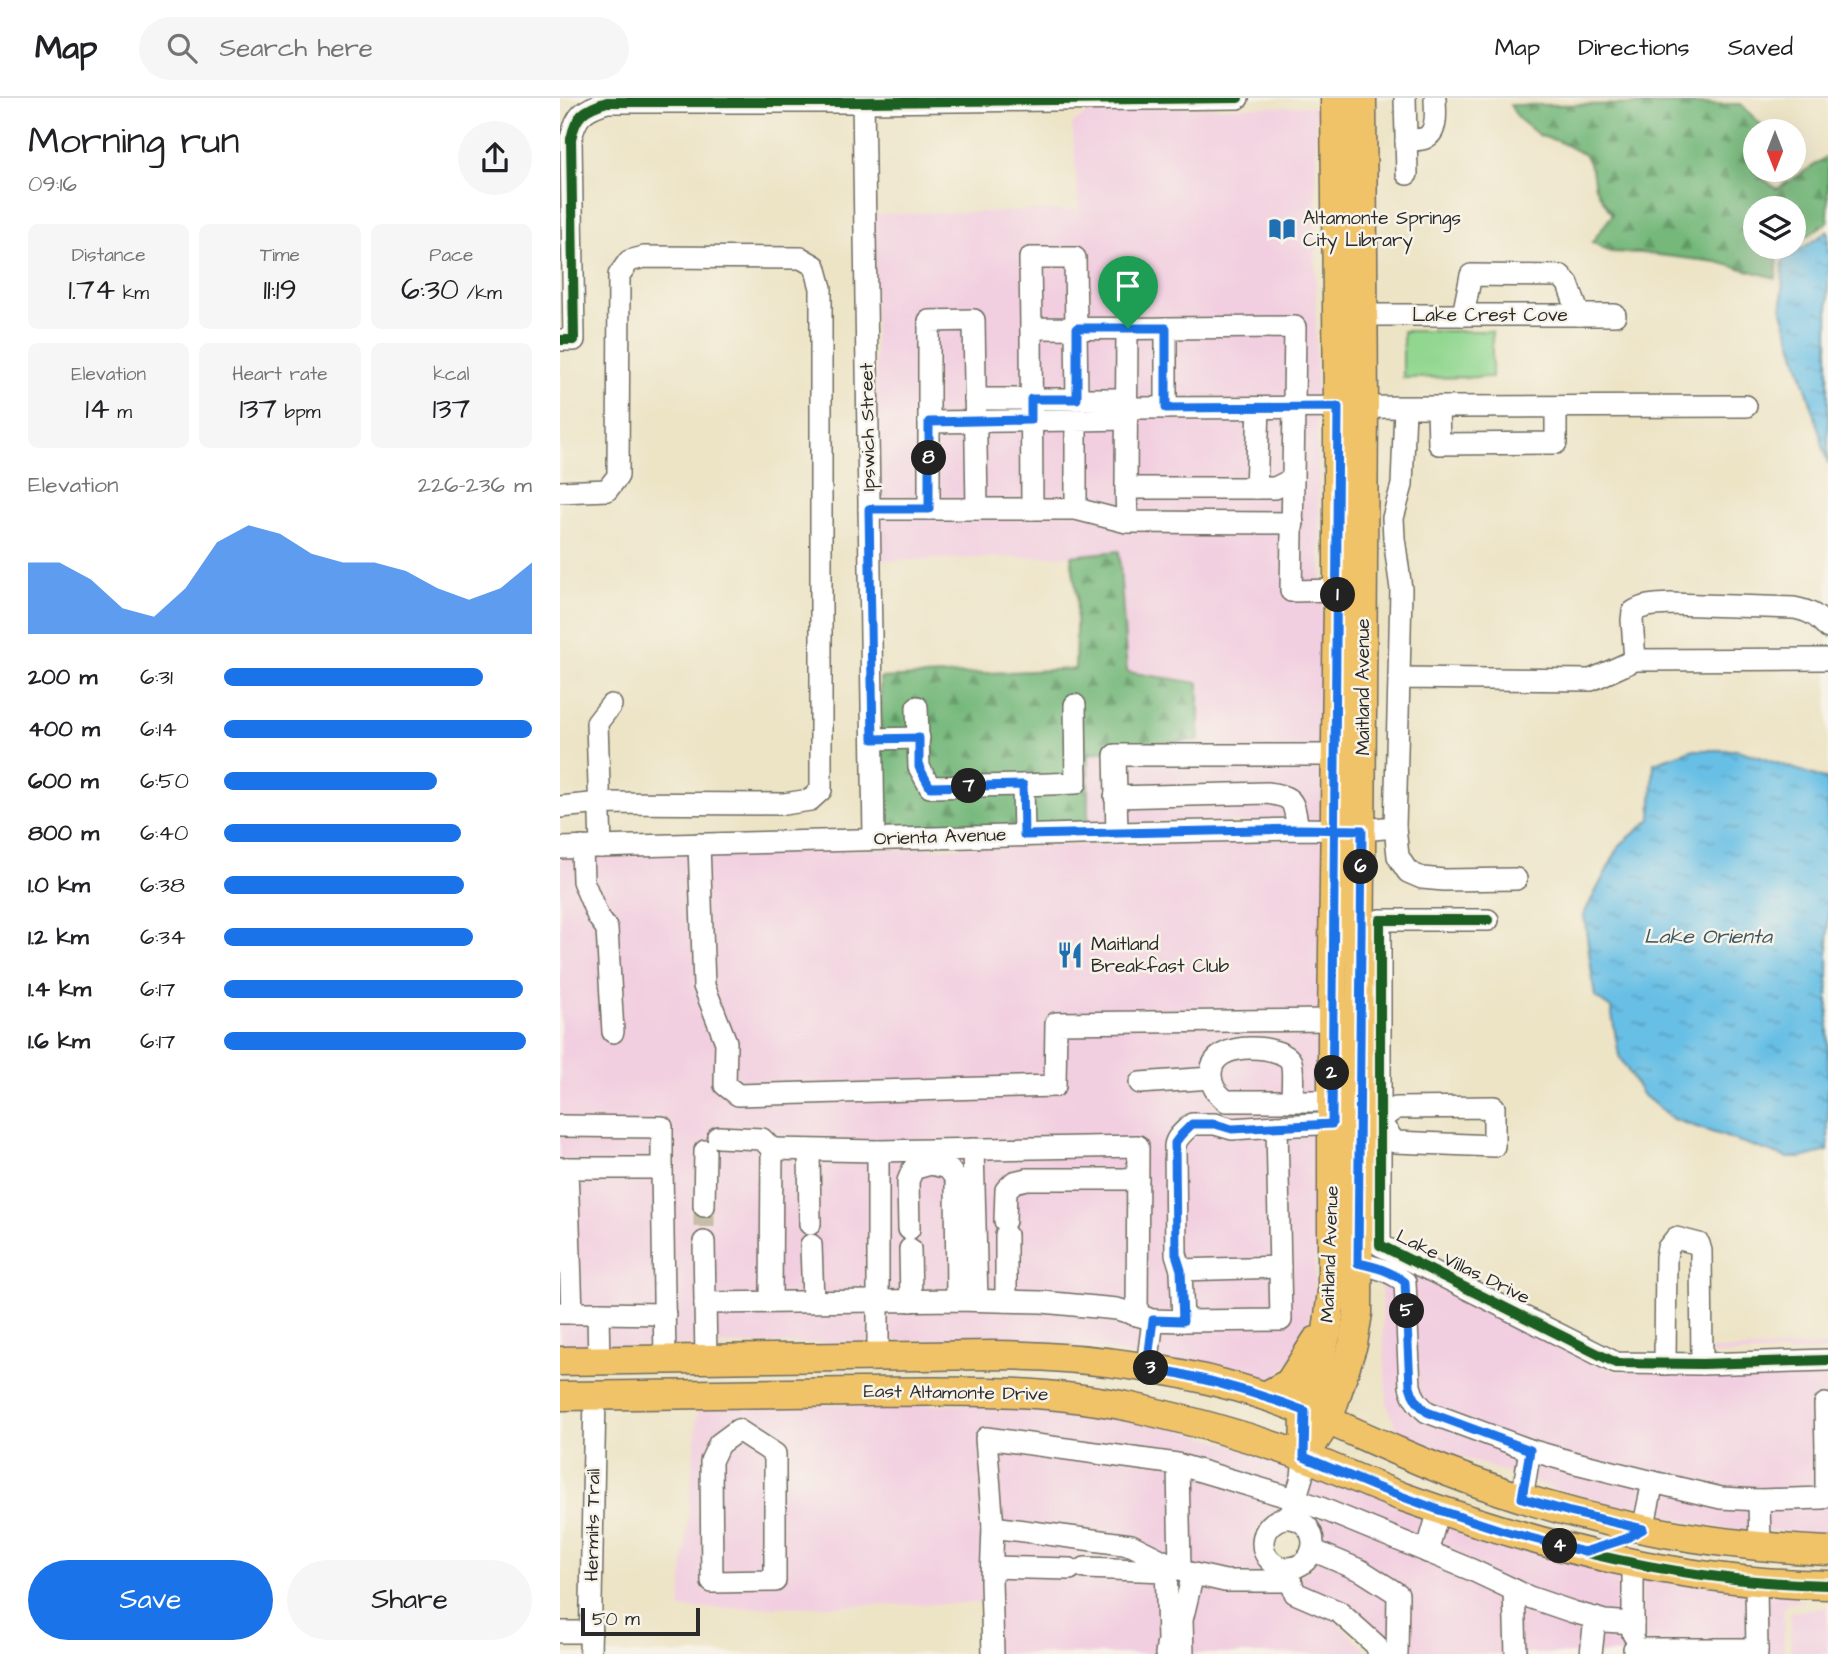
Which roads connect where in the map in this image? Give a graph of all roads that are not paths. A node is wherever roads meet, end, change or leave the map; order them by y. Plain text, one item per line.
1 (1238, 98) edge
2 (1335, 98) edge
3 (1362, 98) edge
4 (1405, 98) edge
5 (1435, 98) edge
6 (863, 100) edge
7 (1406, 141) junction
8 (1407, 174) dead end
9 (1364, 315) junction
10 (1462, 315) junction
11 (1579, 315) junction
12 (1615, 315) dead end
13 (1031, 328) junction
14 (1077, 328) junction
15 (1128, 328) junction
16 (1166, 328) junction
17 (567, 340) edge
18 (975, 399) junction
19 (1031, 399) junction
20 (1746, 406) dead end
21 (1351, 407) junction
22 (1166, 408) junction
23 (1259, 408) junction
24 (1294, 408) junction
25 (1405, 408) junction
26 (1438, 408) junction
27 (1556, 408) junction
28 (1076, 409) junction
29 (1126, 409) junction
30 (1031, 420) junction
31 (975, 421) junction
32 (929, 422) junction
33 (1293, 479) junction
34 (1126, 488) junction
35 (1256, 488) junction
36 (560, 492) edge
37 (869, 509) junction
38 (929, 509) junction
39 (978, 509) junction
40 (1032, 509) junction
41 (1076, 509) junction
42 (1126, 522) junction
43 (1293, 523) junction
44 (1338, 590) junction
45 (1828, 628) edge
46 (1828, 659) edge
47 (1635, 660) junction
48 (1399, 678) junction
49 (611, 705) dead end
50 (1075, 705) dead end
51 (917, 707) dead end
52 (919, 738) junction
53 (873, 739) junction
54 (1335, 755) junction
55 (1023, 785) junction
56 (1115, 797) junction
57 (601, 803) junction
58 (560, 807) edge
59 (1395, 827) junction
60 (1298, 829) junction
61 (1348, 830) junction
62 (1116, 833) junction
63 (1024, 835) junction
64 (874, 839) junction
65 (699, 844) junction
66 (591, 847) junction
67 (560, 848) edge
68 (1516, 878) dead end
69 (1488, 920) dead end
70 (1332, 1020) junction
71 (613, 1032) dead end
72 (1211, 1078) junction
73 (1140, 1083) dead end
74 (1292, 1101) junction
75 (1350, 1117) junction
76 (560, 1126) edge
77 (1278, 1126) junction
78 (1200, 1135) junction
79 (1138, 1146) junction
80 (772, 1149) junction
81 (973, 1149) junction
82 (809, 1150) junction
83 (878, 1151) junction
84 (564, 1168) edge
85 (662, 1168) junction
86 (1138, 1180) junction
87 (704, 1206) tunnel mouth
88 (704, 1242) tunnel mouth
89 (1358, 1263) junction
90 (1280, 1267) junction
91 (1181, 1270) junction
92 (1332, 1292) junction
93 (967, 1300) junction
94 (813, 1301) junction
95 (911, 1301) junction
96 (1006, 1301) junction
97 (771, 1302) junction
98 (878, 1302) junction
99 (705, 1303) junction
100 (566, 1313) edge
101 (598, 1313) junction
102 (665, 1314) junction
103 (1145, 1318) junction
104 (1183, 1321) junction
105 (878, 1356) junction
106 (706, 1359) junction
107 (635, 1360) junction
108 (665, 1360) junction
109 (1828, 1360) edge
110 (560, 1361) edge
111 (599, 1361) junction
112 (1665, 1364) junction
113 (1702, 1364) junction
114 (1147, 1367) junction
115 (848, 1392) junction
116 (738, 1394) junction
117 (560, 1395) edge
118 (595, 1396) junction
119 (1265, 1396) junction
120 (1825, 1404) dead end
121 (1317, 1416) junction
122 (738, 1430) junction
123 (1827, 1448) edge
124 (1530, 1450) junction
125 (1304, 1457) junction
126 (1178, 1465) junction
127 (1653, 1482) junction
128 (1522, 1498) junction
129 (1759, 1500) junction
130 (1293, 1509) junction
131 (1439, 1510) junction
132 (993, 1527) junction
133 (1643, 1529) junction
134 (1692, 1538) junction
135 (1760, 1546) junction
136 (1312, 1550) junction
137 (1828, 1551) edge
138 (1427, 1552) junction
139 (1584, 1552) junction
140 (1633, 1563) junction
141 (992, 1567) junction
142 (1176, 1569) junction
143 (1289, 1575) junction
144 (1756, 1581) junction
145 (1825, 1588) edge
146 (1514, 1590) junction
147 (1595, 1618) junction
148 (1633, 1623) junction
149 (560, 1632) edge
150 (591, 1632) junction
151 (1634, 1651) edge
152 (1757, 1651) edge
153 (590, 1654) edge
154 (993, 1654) edge
155 (1166, 1654) edge
156 (1183, 1654) edge
157 (1383, 1654) edge
158 (1516, 1654) edge
159 (1591, 1654) edge

1 - 6 street
2 - 21 main road, Maitland Avenue
3 - 9 main road, Maitland Avenue
4 - 7 street
5 - 7 street
6 - 17 street
6 - 37 street, Ipswich Street
7 - 8 street
9 - 10 street, Lake Crest Cove
9 - 21 main road, Maitland Avenue
10 - 11 street, Lake Crest Cove
10 - 11 street
11 - 12 street, Lake Crest Cove
13 - 14 street
13 - 14 street
13 - 19 street
14 - 15 street
14 - 28 street
15 - 16 street
15 - 29 street
16 - 22 street
16 - 24 street
18 - 19 street
18 - 31 street
18 - 32 street
19 - 28 street
19 - 30 street
20 - 27 street
21 - 24 street
21 - 25 street
21 - 44 main road, Maitland Avenue
21 - 61 main road, Maitland Avenue
22 - 23 street
22 - 29 street
23 - 24 street
23 - 35 street
24 - 33 street
25 - 26 street
25 - 48 street
26 - 27 street
26 - 27 street
28 - 29 street
28 - 30 street
28 - 41 street
29 - 34 street
30 - 31 street
30 - 40 street
31 - 32 street
31 - 39 street
32 - 38 street
33 - 35 street
33 - 43 street
34 - 35 street
34 - 42 street
36 - 57 street
37 - 38 street
37 - 53 street, Ipswich Street
38 - 39 street
39 - 40 street
40 - 41 street
41 - 42 street
42 - 43 street
43 - 44 street
44 - 54 main road, Maitland Avenue
45 - 47 street
46 - 47 street
47 - 48 street
48 - 59 street
49 - 57 street
50 - 55 street
51 - 52 street
52 - 53 street
52 - 55 street
53 - 64 street, Ipswich Street
54 - 56 street
54 - 61 main road, Maitland Avenue
55 - 63 street
56 - 60 street
56 - 62 street
57 - 58 street
57 - 66 street
59 - 61 street, Orienta Avenue
59 - 68 street
60 - 61 street, Orienta Avenue
60 - 62 street, Orienta Avenue
61 - 70 main road, Maitland Avenue
61 - 75 main road, Maitland Avenue
62 - 63 street, Orienta Avenue
63 - 64 street, Orienta Avenue
64 - 65 street, Orienta Avenue
65 - 66 street, Orienta Avenue
65 - 70 street
66 - 67 street, Orienta Avenue
66 - 71 street
69 - 75 street, Lake Villas Drive
70 - 75 main road, Maitland Avenue
72 - 73 street
72 - 74 street
72 - 74 street
74 - 75 street
75 - 75 street
75 - 77 street
75 - 89 main road, Maitland Avenue
75 - 92 main road, Maitland Avenue
75 - 112 street, Lake Villas Drive
76 - 85 street
77 - 78 street
77 - 90 street
78 - 79 street
78 - 91 street
79 - 81 street
79 - 86 street
80 - 82 street
80 - 87 street
80 - 97 street
81 - 83 street
81 - 93 street
82 - 83 street
82 - 94 street
83 - 98 street
84 - 85 street
84 - 100 street
85 - 102 street
86 - 96 street
86 - 103 street
88 - 99 street
89 - 121 main road, Maitland Avenue
89 - 124 street
90 - 91 street
90 - 104 street
91 - 104 street
92 - 119 main road
92 - 121 main road, Maitland Avenue
93 - 95 street
93 - 95 street
93 - 96 street
94 - 97 street
94 - 98 street
95 - 98 street
96 - 103 street
97 - 99 street
98 - 105 street
99 - 106 street
100 - 101 street
101 - 102 street
101 - 111 street
102 - 108 street
103 - 104 street
103 - 114 street
105 - 106 main road, East Altamonte Drive
105 - 114 main road, East Altamonte Drive
105 - 115 main road
106 - 108 main road, East Altamonte Drive
107 - 108 main road, East Altamonte Drive
107 - 111 main road, East Altamonte Drive
107 - 118 main road
109 - 113 street, Lake Villas Drive
110 - 111 main road, East Altamonte Drive
111 - 117 main road
112 - 113 street, Lake Villas Drive
112 - 113 street
114 - 119 main road, East Altamonte Drive
115 - 116 main road, East Altamonte Drive
115 - 125 main road, East Altamonte Drive
116 - 118 main road, East Altamonte Drive
116 - 122 street
117 - 118 main road, East Altamonte Drive
118 - 150 street, Hermits Trail
119 - 121 main road, East Altamonte Drive
120 - 123 street
121 - 125 main road, Maitland Avenue
121 - 128 main road, East Altamonte Drive
122 - 122 street
123 - 129 street
124 - 127 street
124 - 128 street
125 - 130 street
125 - 131 main road, East Altamonte Drive
126 - 130 street
126 - 132 street
126 - 142 street
127 - 129 street
127 - 133 street
128 - 133 main road, East Altamonte Drive
129 - 135 street
130 - 136 street
130 - 138 street
130 - 143 street
131 - 138 street
131 - 139 main road, East Altamonte Drive
132 - 141 street
132 - 142 street
133 - 134 main road, East Altamonte Drive
133 - 139 main road
134 - 135 main road, East Altamonte Drive
134 - 140 main road
135 - 137 main road, East Altamonte Drive
136 - 143 street
136 - 157 street
138 - 146 street
139 - 140 main road, East Altamonte Drive
140 - 144 main road, East Altamonte Drive
140 - 148 street
141 - 142 street
141 - 154 street
142 - 143 street
142 - 155 street
142 - 156 street
143 - 157 street
144 - 145 main road, East Altamonte Drive
144 - 152 street
146 - 147 street
146 - 158 street
147 - 148 street
147 - 159 street
148 - 151 street
149 - 150 street
150 - 153 street, Hermits Trail
151 - 152 street

